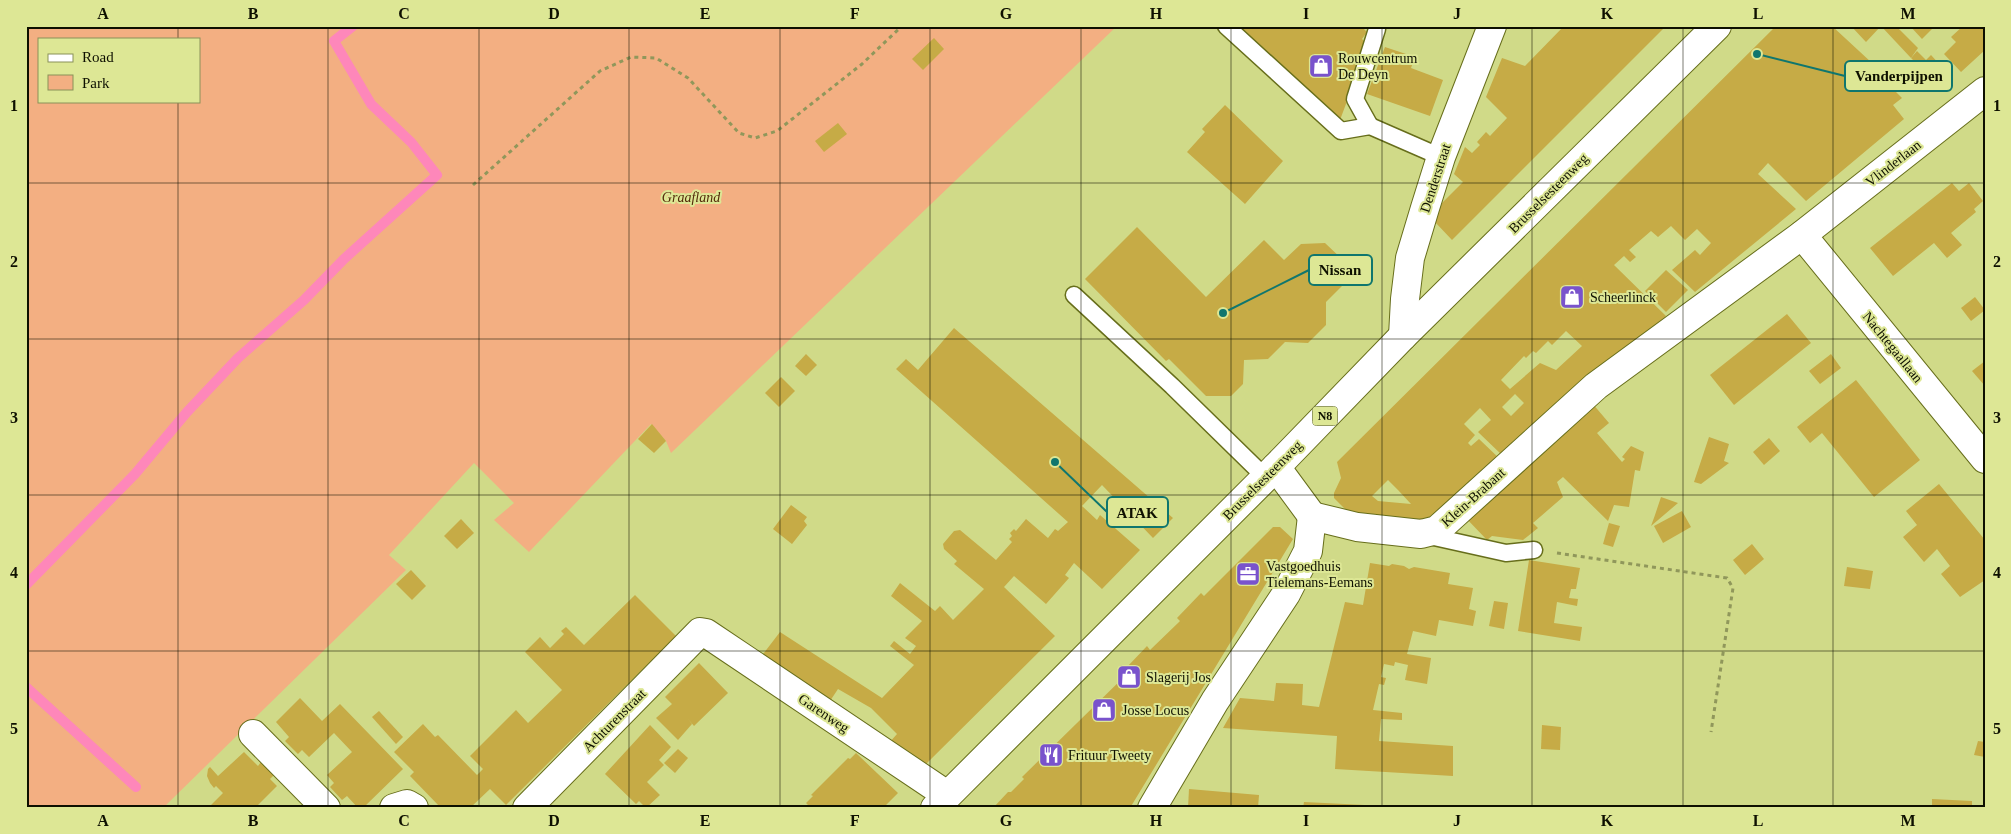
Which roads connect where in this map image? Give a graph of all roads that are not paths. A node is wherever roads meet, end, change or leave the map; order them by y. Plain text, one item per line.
1 (1226, 26) edge
2 (1376, 26) edge
3 (1492, 26) edge
4 (1717, 26) edge
5 (1985, 91) edge
6 (1370, 126) junction
7 (1441, 157) junction
8 (1802, 235) junction
9 (1074, 295) dead end
10 (1403, 336) junction
11 (1985, 459) edge
12 (1271, 472) junction
13 (1312, 516) junction
14 (1421, 534) junction
15 (1534, 550) road end
16 (700, 632) joint
17 (253, 734) dead end
18 (941, 802) edge
19 (537, 804) edge
20 (326, 808) edge
21 (394, 808) edge
22 (414, 808) edge
23 (1152, 808) edge

1 - 6 lane
2 - 6 lane
3 - 7 street, Denderstraat
4 - 10 street, Brusselsesteenweg / N8
5 - 8 street, Vlinderlaan
6 - 7 lane
7 - 10 street, Denderstraat
8 - 11 street, Nachtegaallaan
8 - 14 street, Klein-Brabant
9 - 12 lane
10 - 12 street, Brusselsesteenweg / N8
12 - 13 street
12 - 18 street, Brusselsesteenweg / N8
13 - 14 street
13 - 23 street
14 - 15 lane
16 - 18 street, Garenweg
16 - 19 street, Achturenstraat
17 - 20 street
21 - 22 street

